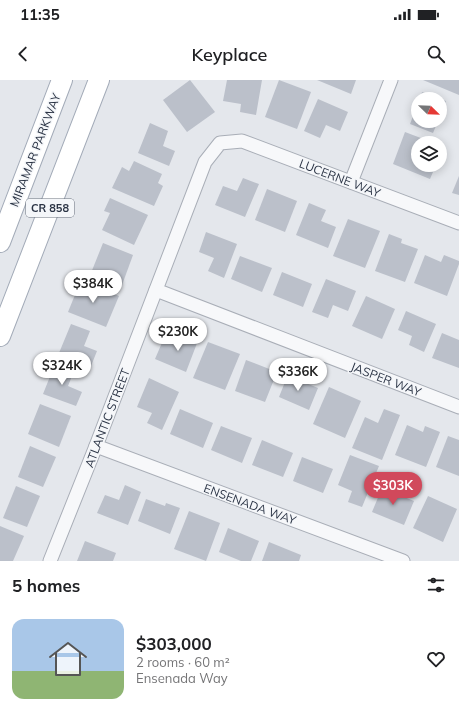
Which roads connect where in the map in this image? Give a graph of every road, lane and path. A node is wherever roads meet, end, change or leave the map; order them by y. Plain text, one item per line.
1 (62, 80) edge
2 (99, 80) edge
3 (391, 80) edge
4 (220, 143) joint
5 (351, 182) junction
6 (459, 223) edge
7 (0, 242) edge
8 (156, 290) junction
9 (0, 336) edge
10 (459, 407) edge
11 (96, 446) junction
12 (50, 561) edge
13 (403, 561) edge

1 - 7 main road, MIRAMAR PARKWAY / CR 858
2 - 9 main road, CR 858
3 - 5 street
4 - 5 street, LUCERNE WAY
4 - 8 street, ATLANTIC STREET
5 - 6 street, LUCERNE WAY
8 - 10 street, JASPER WAY
8 - 11 street, ATLANTIC STREET
11 - 12 street, ATLANTIC STREET
11 - 13 street, ENSENADA WAY

